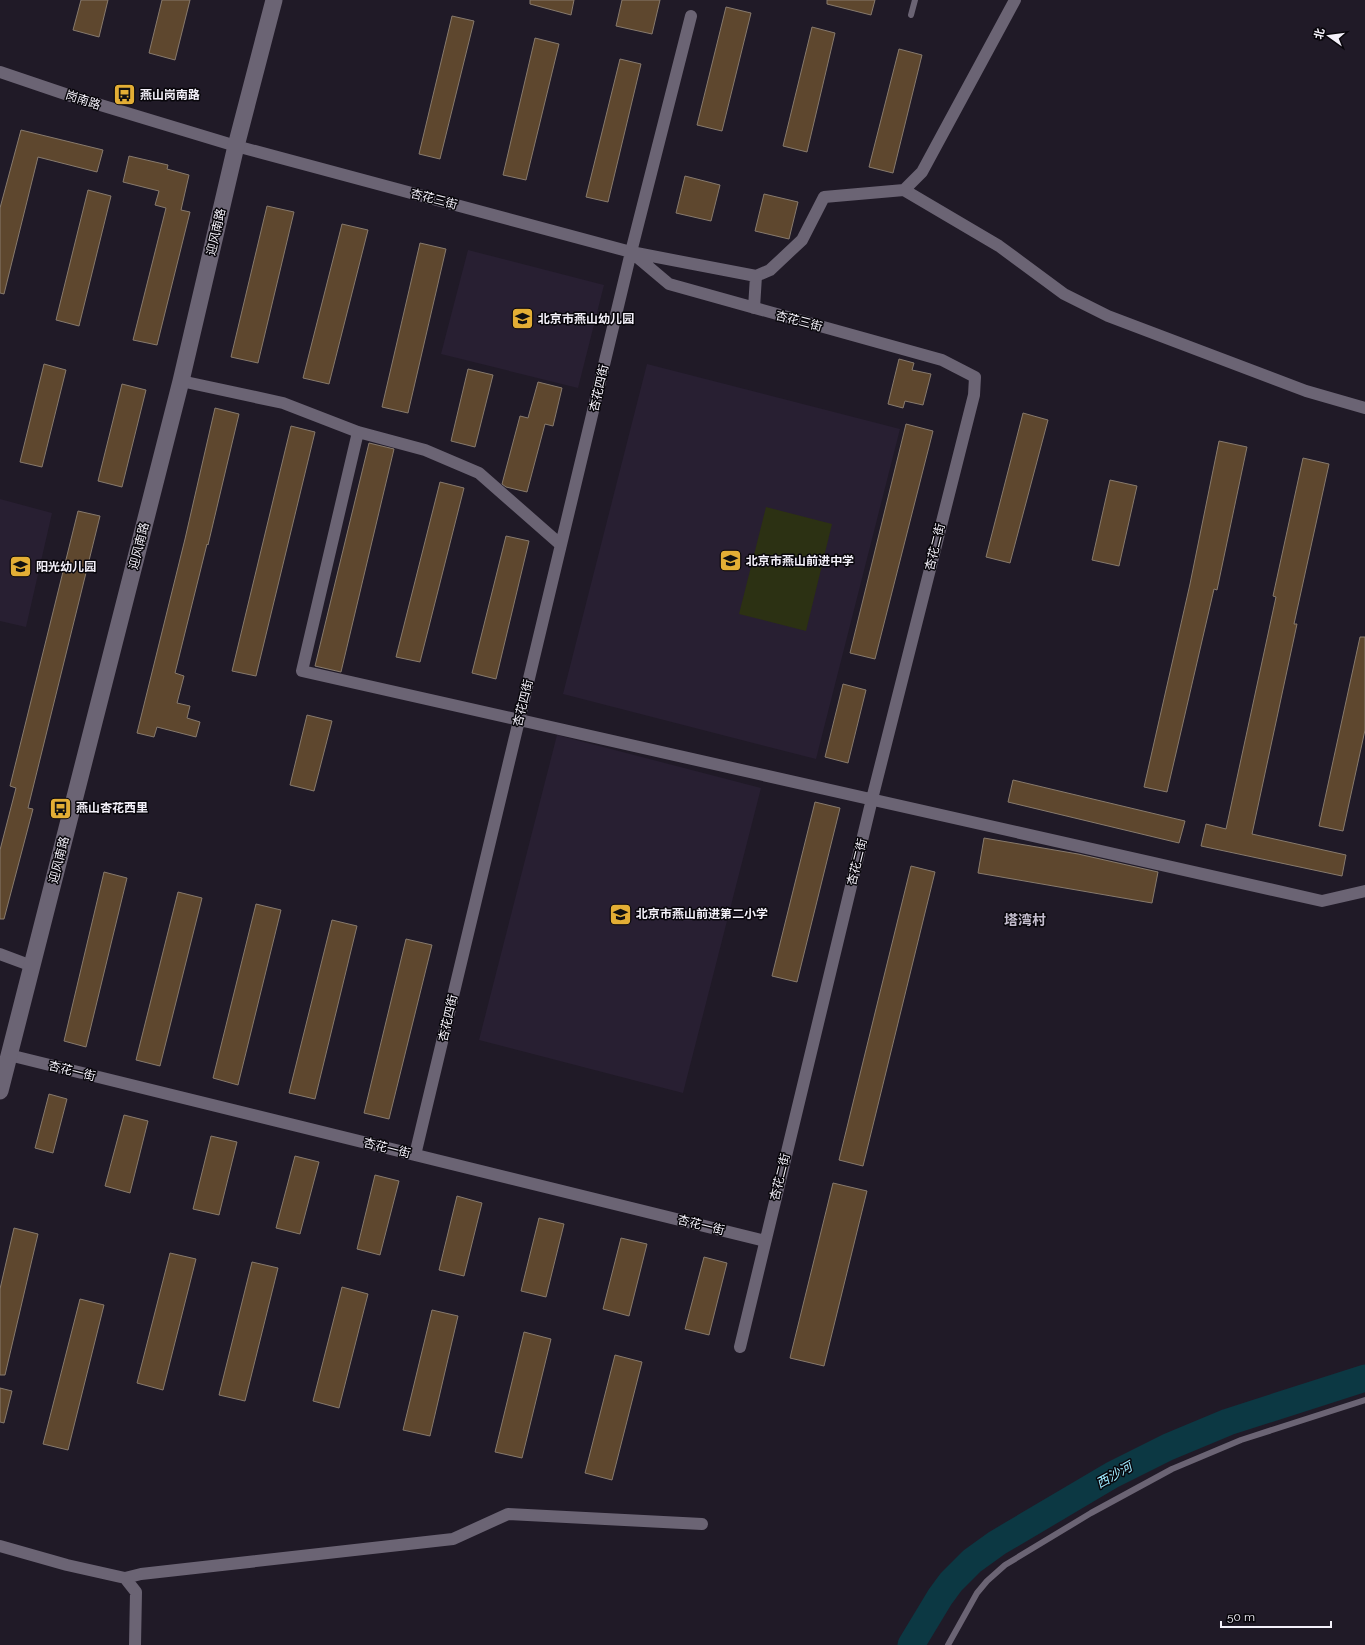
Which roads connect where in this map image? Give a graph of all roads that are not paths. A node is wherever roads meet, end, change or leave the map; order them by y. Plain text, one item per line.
1 (274, 0) edge
2 (915, 0) edge
3 (1015, 0) edge
4 (911, 15) dead end
5 (691, 16) dead end
6 (0, 72) edge
7 (236, 146) junction
8 (904, 190) junction
9 (631, 252) junction
10 (756, 276) junction
11 (754, 308) junction
12 (974, 377) joint
13 (181, 381) junction
14 (1365, 408) edge
15 (358, 432) junction
16 (561, 545) junction
17 (519, 720) junction
18 (872, 799) junction
19 (1365, 891) edge
20 (0, 954) edge
21 (32, 966) junction
22 (9, 1055) junction
23 (0, 1092) edge
24 (415, 1155) junction
25 (765, 1241) junction
26 (740, 1347) dead end
27 (1365, 1400) edge
28 (702, 1524) dead end
29 (0, 1546) edge
30 (125, 1578) junction
31 (135, 1645) edge
32 (948, 1645) edge

1 - 7 street, 迎风南路
2 - 4 lane
3 - 8 street
5 - 9 street, 杏花四街
6 - 7 street, 岗南路
7 - 9 street, 杏花三街
7 - 13 street, 迎风南路
8 - 10 street
8 - 14 street
9 - 10 street, 杏花三街
9 - 11 street, 杏花三街
9 - 16 street, 杏花四街
10 - 11 street
11 - 12 street, 杏花三街
12 - 18 street, 杏花二街
13 - 15 street
13 - 21 street, 迎风南路
15 - 16 street
15 - 17 street
16 - 17 street, 杏花四街
17 - 18 street
17 - 24 street, 杏花四街
18 - 19 street
18 - 25 street, 杏花二街
20 - 21 street
21 - 22 street, 迎风南路
22 - 23 street, 迎风南路
22 - 24 street, 杏花一街
24 - 25 street, 杏花一街
25 - 26 street, 杏花二街
27 - 32 lane
28 - 30 street
29 - 30 street
30 - 31 street

